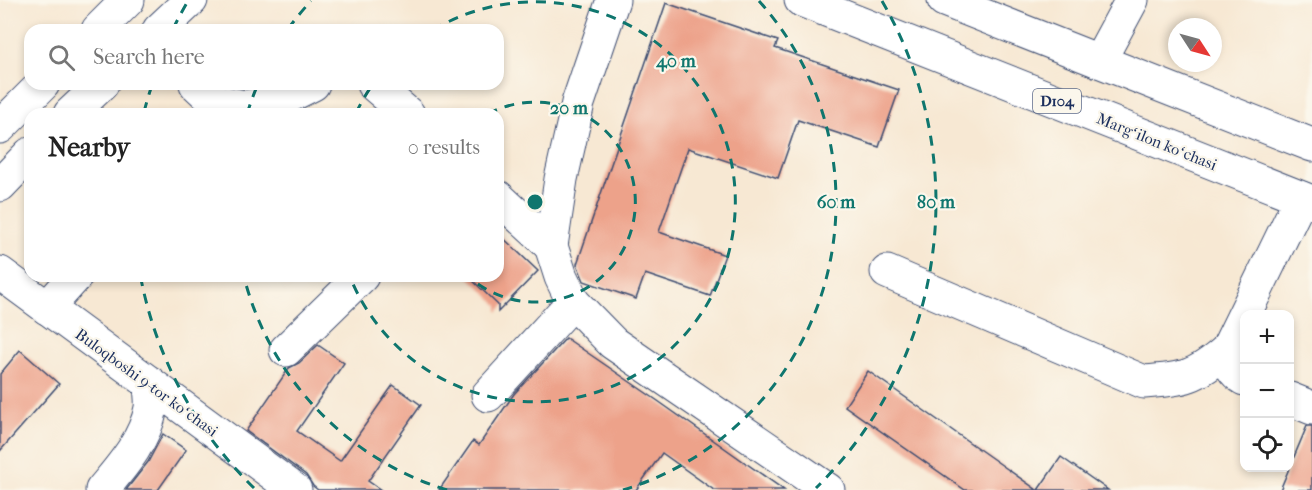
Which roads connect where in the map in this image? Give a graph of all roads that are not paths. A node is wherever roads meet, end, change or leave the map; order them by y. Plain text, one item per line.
1 (128, 0) edge
2 (191, 0) edge
3 (613, 0) edge
4 (801, 0) edge
5 (944, 0) edge
6 (1132, 0) edge
7 (104, 24) edge
8 (165, 24) edge
9 (1099, 61) junction
10 (37, 90) edge
11 (95, 90) edge
12 (301, 90) edge
13 (380, 90) edge
14 (212, 103) edge
15 (76, 108) edge
16 (401, 108) edge
17 (0, 127) edge
18 (1312, 145) edge
19 (24, 160) edge
20 (0, 185) edge
21 (1307, 200) edge
22 (504, 203) edge
23 (551, 246) junction
24 (887, 272) dead end
25 (71, 282) edge
26 (357, 282) edge
27 (5, 285) edge
28 (573, 302) junction
29 (47, 308) junction
30 (286, 350) dead end
31 (1227, 350) junction
32 (1240, 376) edge
33 (150, 384) junction
34 (488, 395) dead end
35 (1294, 401) edge
36 (1312, 408) edge
37 (102, 490) edge
38 (295, 490) edge
39 (828, 490) edge

1 - 7 main road
2 - 8 main road
3 - 23 main road
4 - 21 main road, Margʻilon koʻchasi / D104
5 - 9 main road
6 - 9 main road
9 - 18 main road
10 - 17 main road
11 - 15 main road
12 - 14 main road
13 - 16 main road
19 - 20 main road
21 - 31 main road
22 - 23 main road
23 - 28 main road
24 - 31 main road
25 - 29 main road
26 - 30 main road
27 - 29 main road, Buloqboshi 9-tor koʻchasi
28 - 34 main road
28 - 39 main road
29 - 33 main road, Buloqboshi 9-tor koʻchasi
31 - 32 main road
33 - 37 main road
33 - 38 main road, Buloqboshi 9-tor koʻchasi
35 - 36 main road

